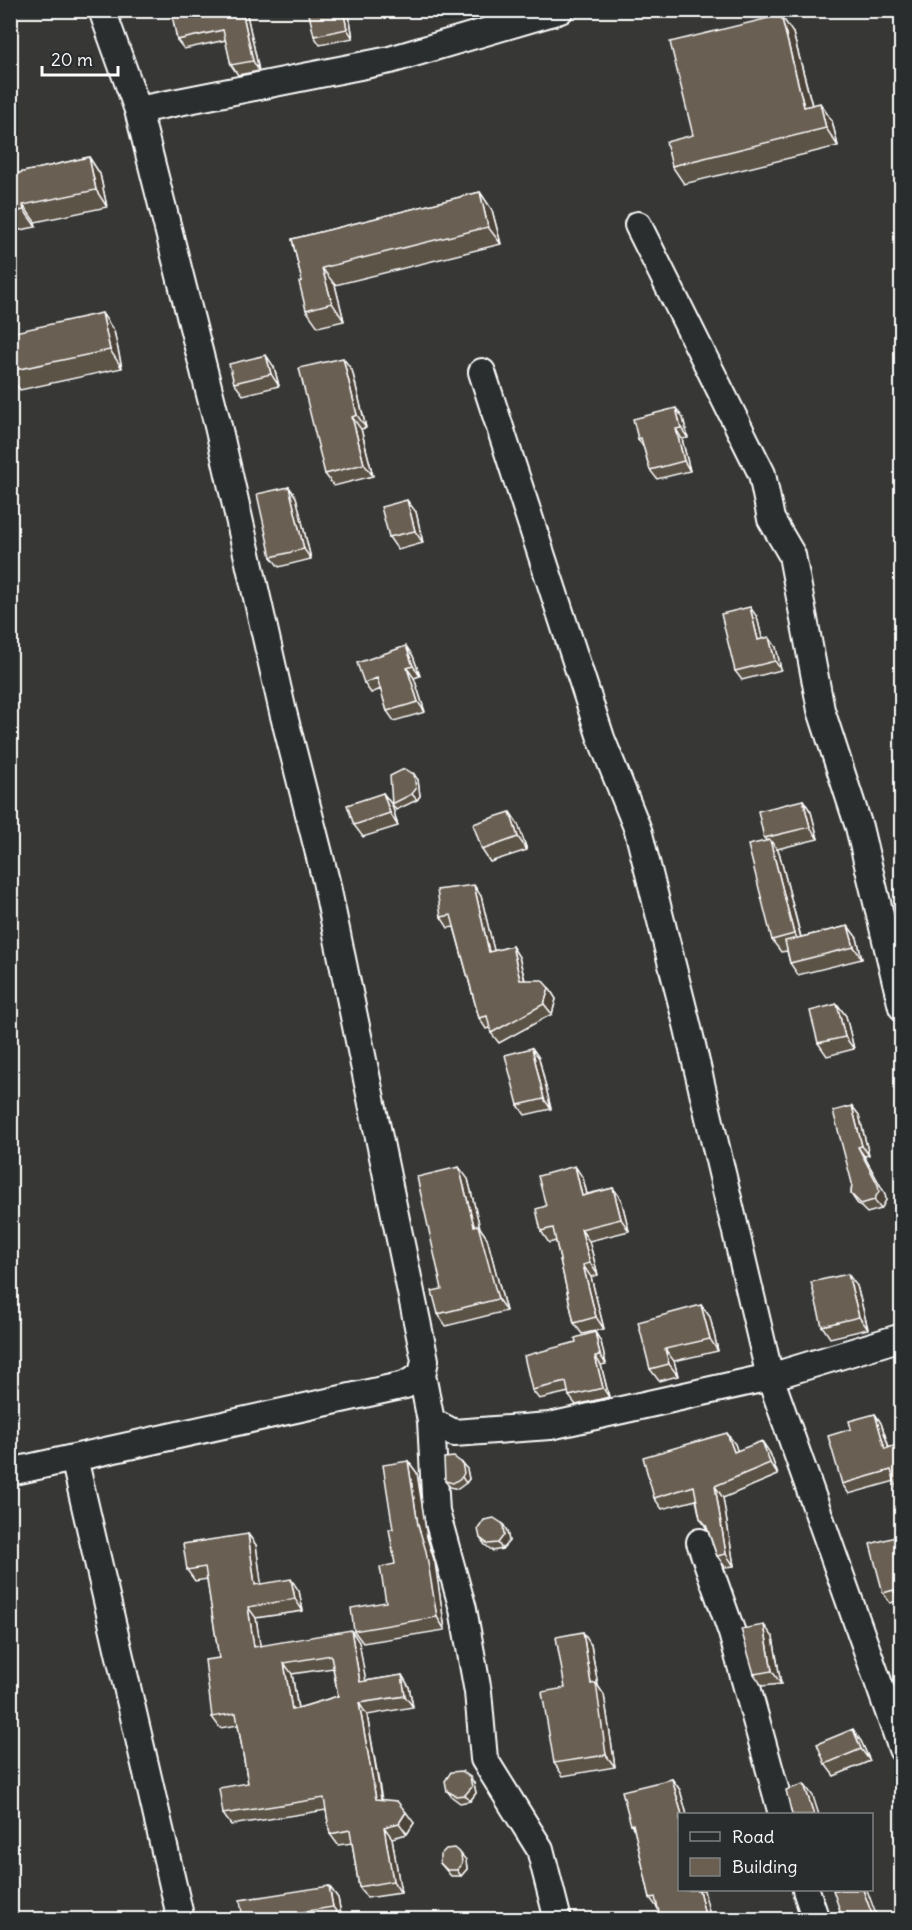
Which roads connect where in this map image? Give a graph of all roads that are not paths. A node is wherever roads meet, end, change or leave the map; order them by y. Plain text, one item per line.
1 (102, 10) edge
2 (561, 10) edge
3 (138, 110) junction
4 (638, 225) dead end
5 (482, 372) dead end
6 (902, 1007) edge
7 (902, 1337) edge
8 (422, 1375) junction
9 (770, 1377) junction
10 (431, 1420) junction
11 (74, 1458) junction
12 (10, 1472) edge
13 (700, 1542) dead end
14 (902, 1749) edge
15 (781, 1813) edge
16 (806, 1891) edge
17 (181, 1920) edge
18 (558, 1920) edge
19 (816, 1920) edge

1 - 3 street
2 - 3 street
3 - 8 street
4 - 6 street
5 - 9 street
7 - 9 street
8 - 10 street
8 - 11 street
9 - 10 street
9 - 14 street
10 - 18 street
11 - 12 street
11 - 17 street
13 - 15 street
16 - 19 street

